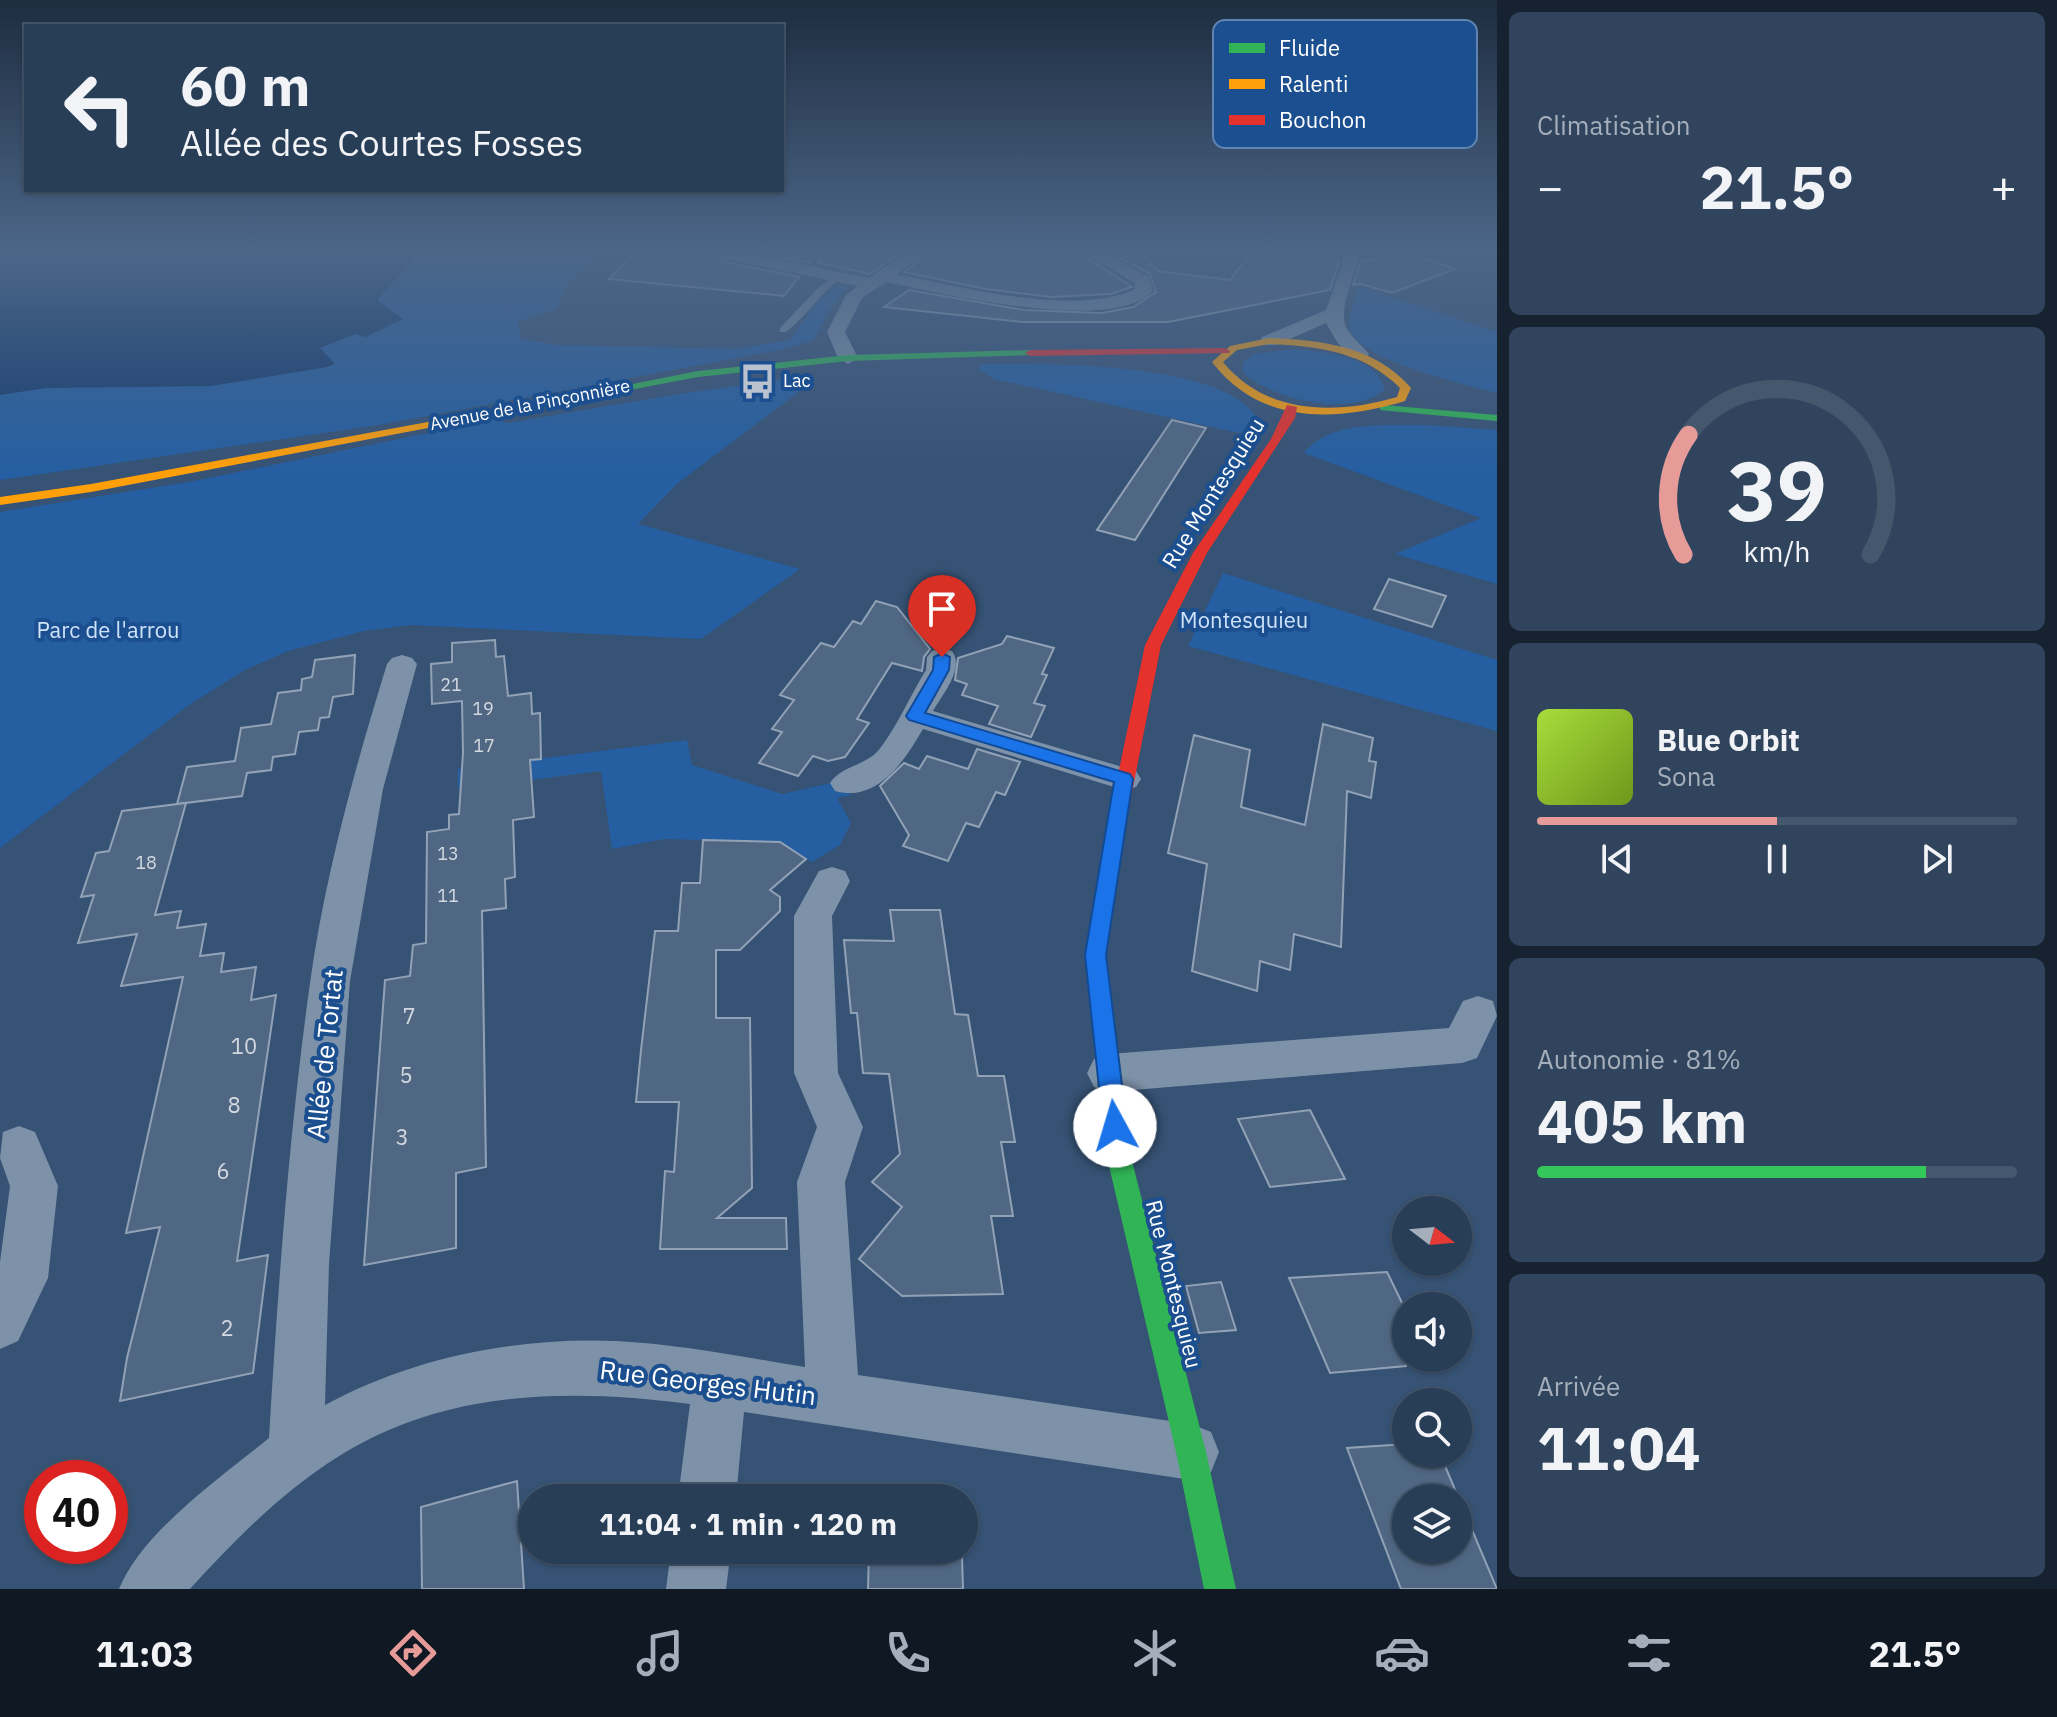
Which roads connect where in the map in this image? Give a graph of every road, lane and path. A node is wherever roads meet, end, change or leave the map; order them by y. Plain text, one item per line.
1 (794, 322) edge
2 (841, 322) edge
3 (1313, 322) edge
4 (1335, 322) edge
5 (783, 330) dead end
6 (1269, 341) junction
7 (1225, 351) junction
8 (1065, 353) junction
9 (1359, 354) junction
10 (848, 358) junction
11 (1174, 370) dead end
12 (1397, 374) junction
13 (1205, 376) dead end
14 (1422, 380) dead end
15 (1237, 387) junction
16 (1291, 407) junction
17 (1384, 408) junction
18 (1497, 418) edge
19 (0, 501) edge
20 (942, 657) dead end
21 (402, 664) dead end
22 (915, 716) junction
23 (1124, 779) junction
24 (847, 783) dead end
25 (832, 881) dead end
26 (1478, 1013) dead end
27 (1109, 1073) junction
28 (19, 1147) dead end
29 (0, 1323) edge
30 (720, 1381) junction
31 (833, 1399) junction
32 (296, 1452) junction
33 (1191, 1452) junction
34 (709, 1484) edge
35 (699, 1564) edge
36 (149, 1589) edge
37 (696, 1589) edge
38 (1220, 1589) edge

1 - 5 lane
2 - 10 street
3 - 6 street
4 - 9 street
6 - 7 main road, Avenue de la Pinçonnière
6 - 9 main road, Avenue de la Pinçonnière
7 - 8 main road, Avenue de la Pinçonnière
7 - 15 main road
8 - 10 main road, Avenue de la Pinçonnière
8 - 11 main road, Avenue de la Pinçonnière
9 - 12 main road, Avenue de la Pinçonnière
10 - 19 main road, Avenue de la Pinçonnière
12 - 14 main road, Avenue de la Pinçonnière
12 - 17 main road
13 - 15 main road
15 - 16 main road
16 - 17 main road
16 - 23 main road, Rue Montesquieu
17 - 18 main road
20 - 22 street
21 - 32 street, Allée de Tortat
22 - 23 street
22 - 24 street
23 - 27 main road, Rue Montesquieu
25 - 31 street
26 - 27 street
27 - 33 main road, Rue Montesquieu
28 - 29 street
30 - 31 street, Rue Georges Hutin
30 - 32 street, Rue Georges Hutin
30 - 34 street
31 - 33 street, Rue Georges Hutin
32 - 36 street, Rue Georges Hutin
33 - 38 main road, Rue Montesquieu
35 - 37 street

